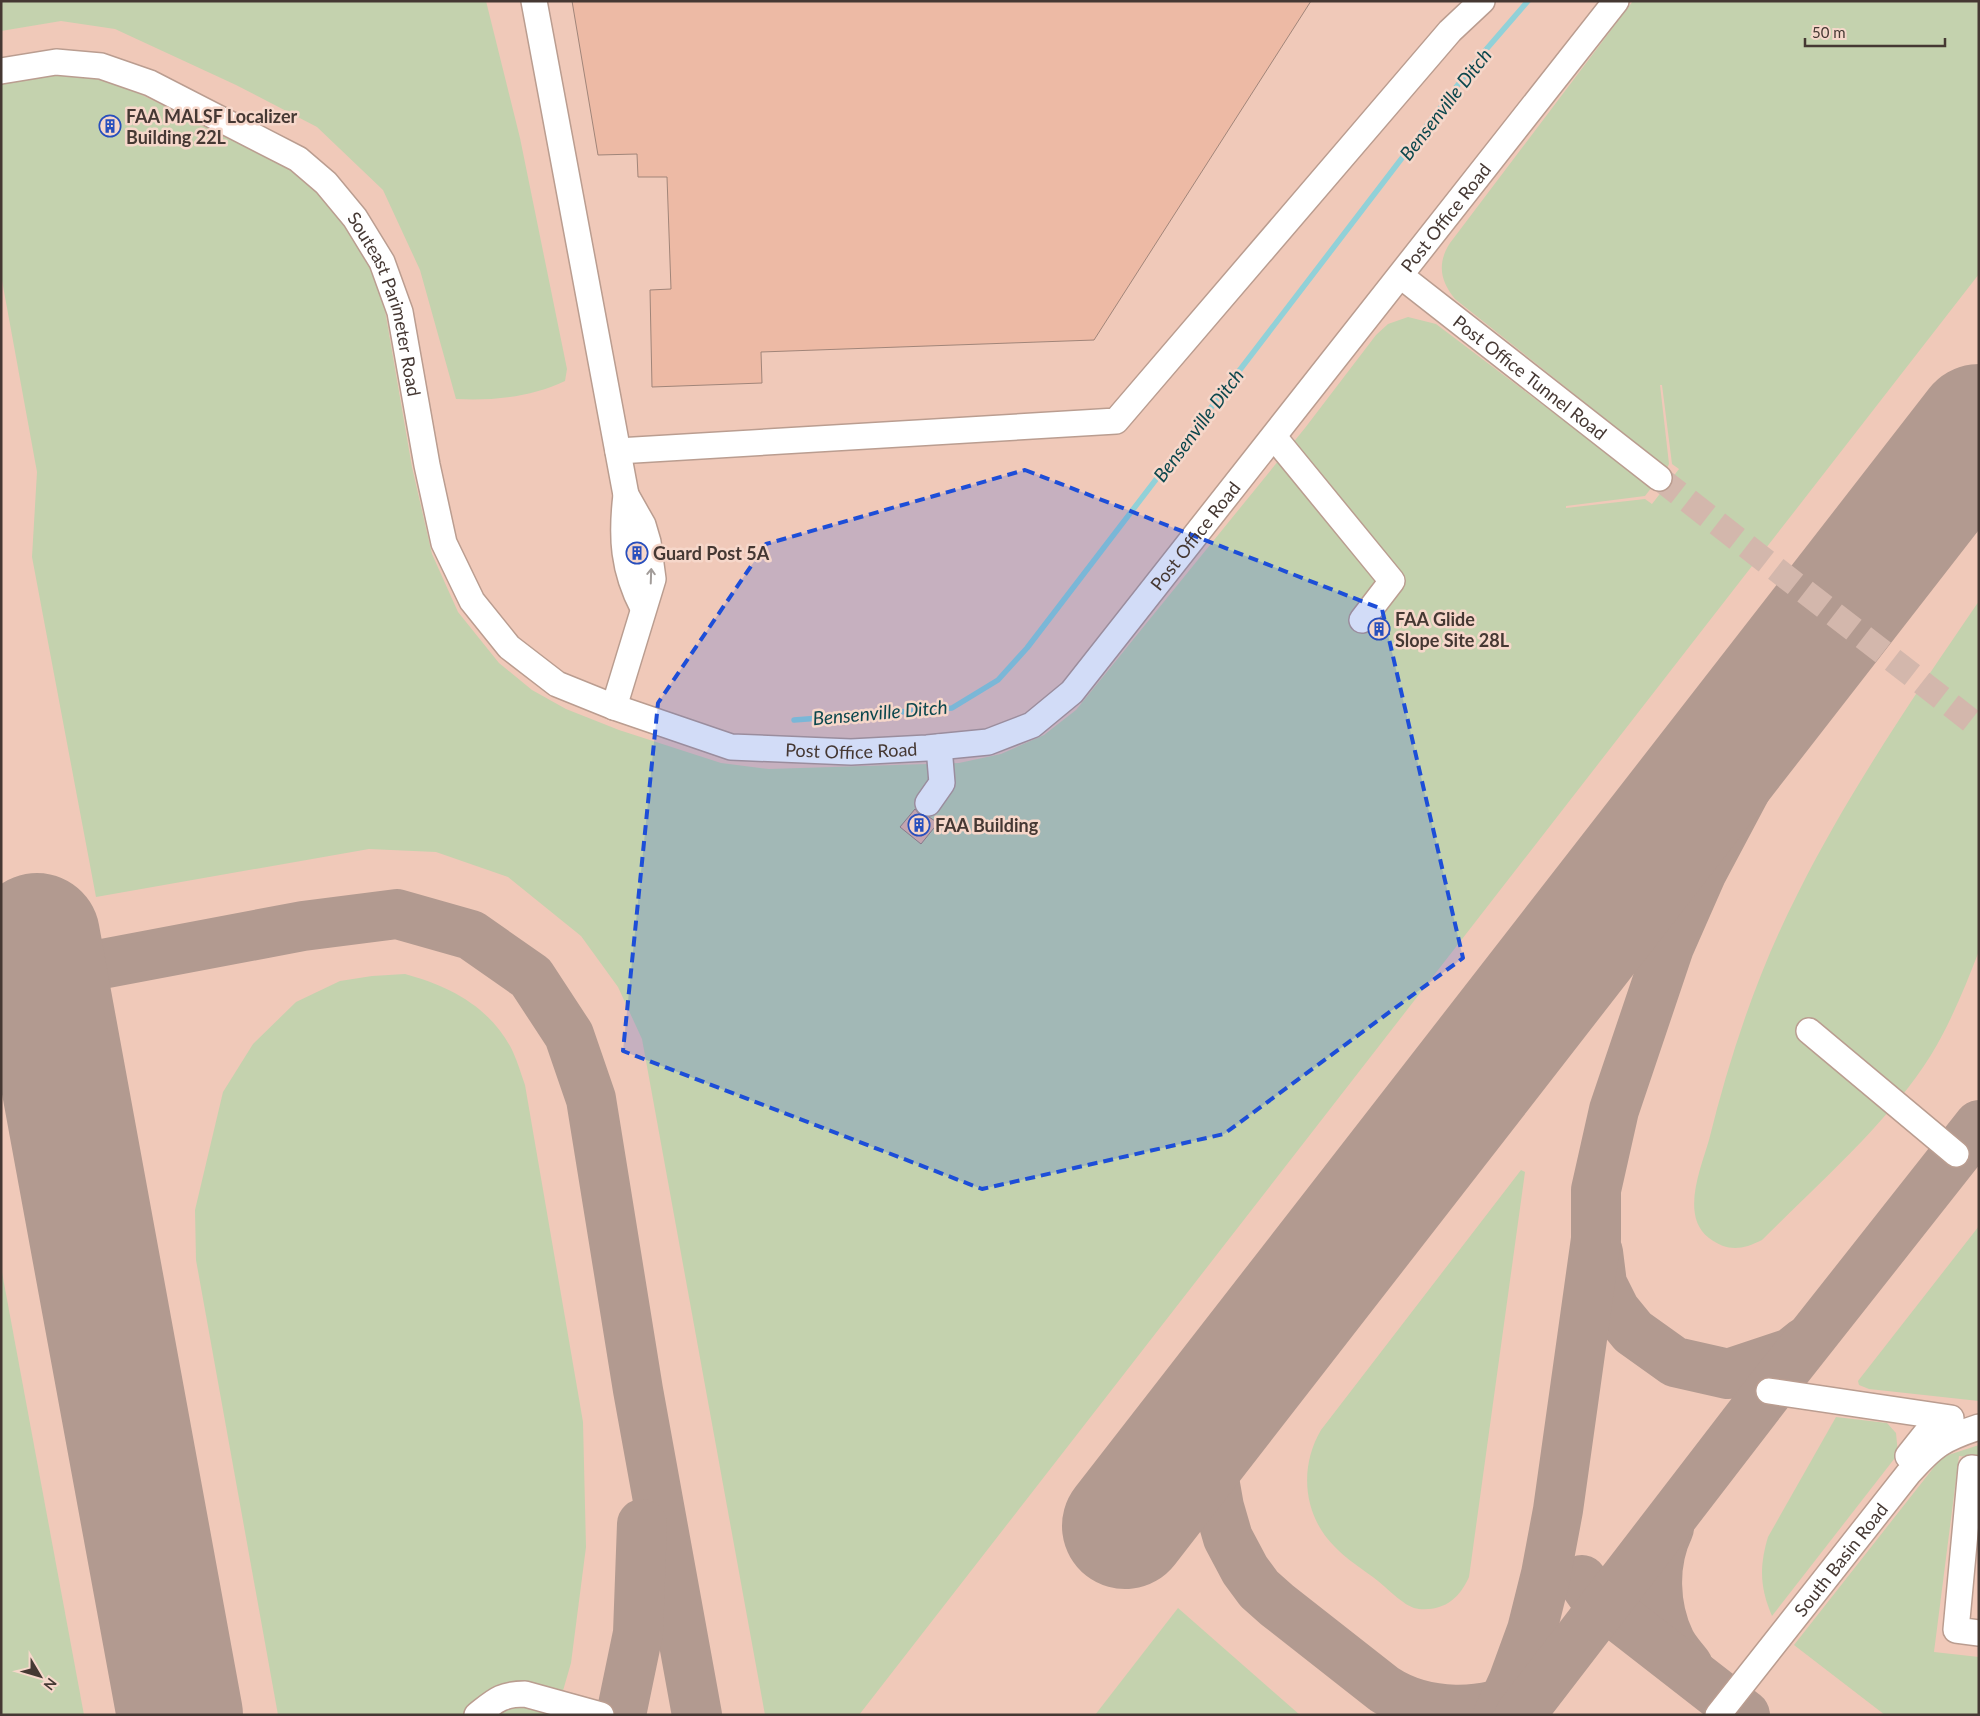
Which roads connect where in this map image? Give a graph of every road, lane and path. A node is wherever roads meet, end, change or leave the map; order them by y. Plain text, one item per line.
1 (534, 1) edge
2 (1464, 1) edge
3 (1482, 1) edge
4 (1616, 1) edge
5 (1450, 31) junction
6 (1, 71) edge
7 (1401, 276) junction
8 (1274, 437) junction
9 (618, 451) junction
10 (1659, 478) tunnel mouth
11 (1362, 620) dead end
12 (614, 707) junction
13 (939, 747) junction
14 (928, 803) dead end
15 (1809, 1031) dead end
16 (1956, 1154) dead end
17 (1769, 1392) dead end
18 (1939, 1417) junction
19 (1979, 1422) edge
20 (1979, 1427) edge
21 (1979, 1469) edge
22 (1979, 1633) edge
23 (477, 1715) edge
24 (601, 1715) edge
25 (1702, 1715) edge
26 (1718, 1715) edge

1 - 9 lane
2 - 5 lane
3 - 5 lane
4 - 7 lane, Post Office Road
5 - 9 lane
6 - 12 lane, Souteast Parimeter Road
7 - 8 lane, Post Office Road
7 - 10 lane, Post Office Tunnel Road
8 - 11 lane
8 - 13 lane, Post Office Road
9 - 12 lane
12 - 13 lane, Post Office Road
13 - 14 lane
15 - 16 lane
17 - 18 lane
18 - 19 lane
18 - 25 lane
20 - 26 lane, South Basin Road
21 - 22 lane
23 - 24 lane

